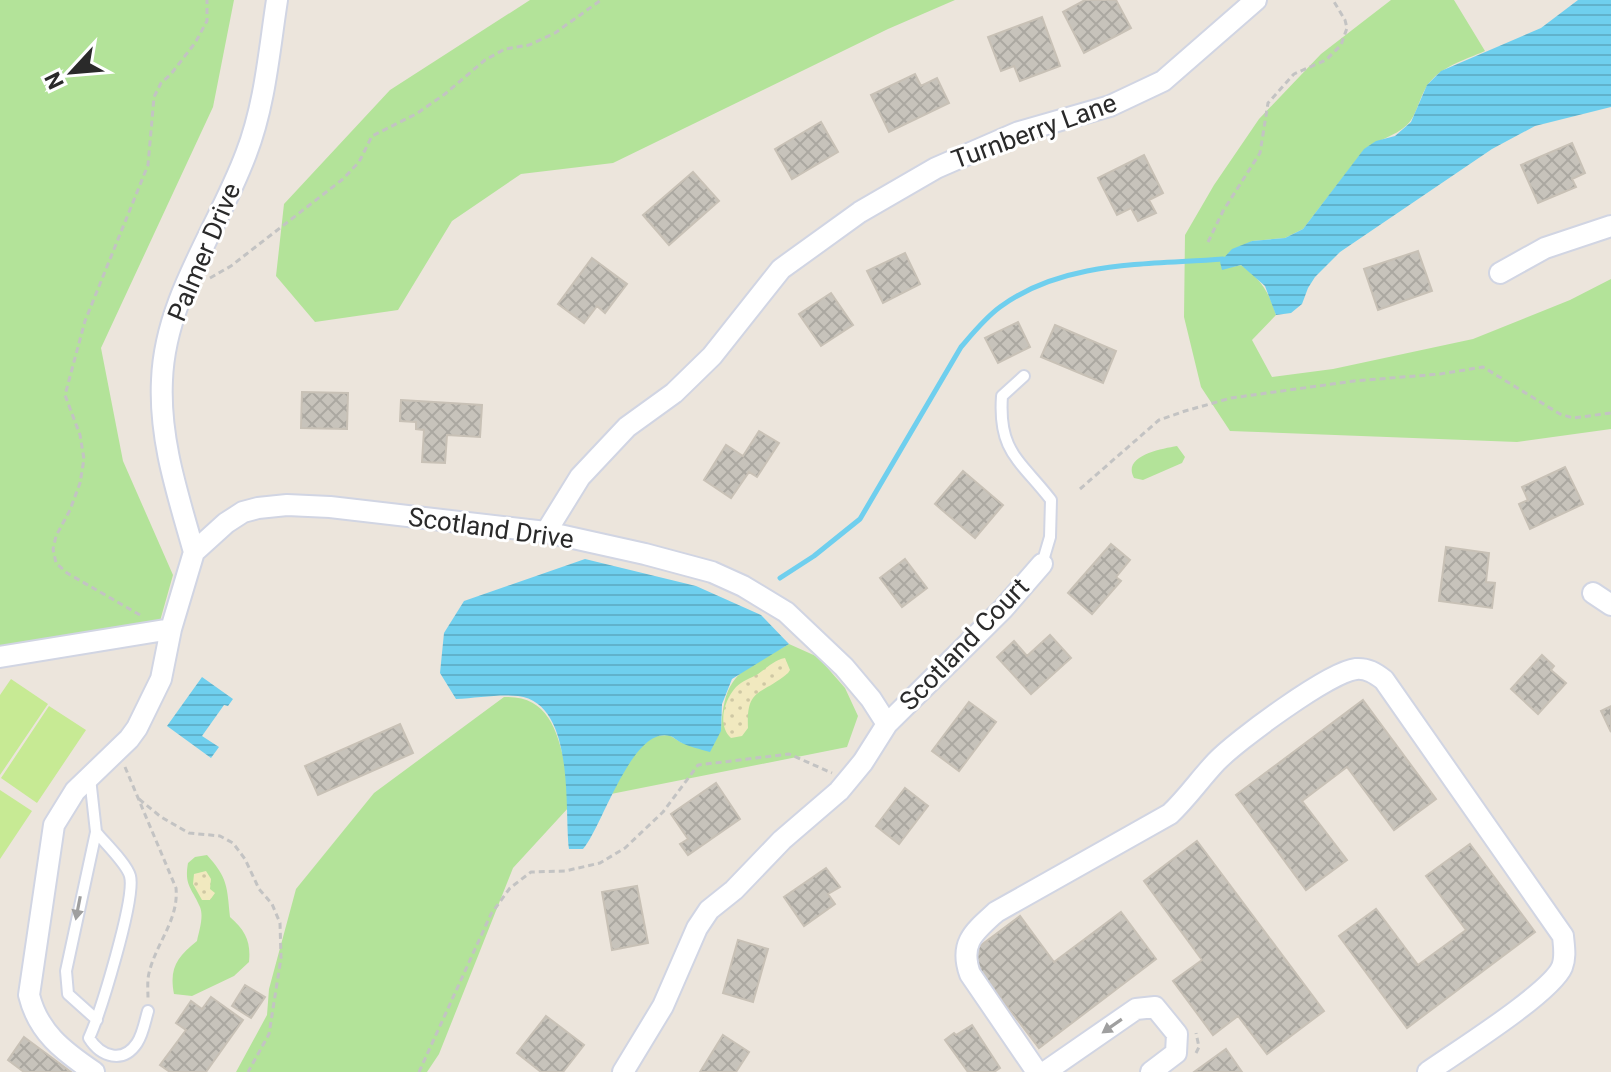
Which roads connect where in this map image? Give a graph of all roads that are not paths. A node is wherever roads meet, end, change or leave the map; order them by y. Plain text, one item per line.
1 (277, 0) edge
2 (1256, 0) edge
3 (1611, 226) edge
4 (1500, 273) dead end
5 (1024, 376) dead end
6 (546, 532) junction
7 (194, 552) junction
8 (1042, 564) joint
9 (1593, 593) dead end
10 (1611, 605) edge
11 (166, 629) junction
12 (0, 657) edge
13 (887, 724) junction
14 (90, 777) junction
15 (96, 832) junction
16 (148, 1011) road end
17 (97, 1020) junction
18 (94, 1072) edge
19 (623, 1072) edge
20 (1037, 1072) edge
21 (1045, 1072) edge
22 (1151, 1072) edge
23 (1428, 1072) edge

1 - 7 street, Palmer Drive
2 - 6 street, Turnberry Lane
3 - 4 street
5 - 8 lane
6 - 7 street, Scotland Drive
6 - 13 street, Scotland Drive
7 - 11 street
8 - 13 street, Scotland Court
9 - 10 street
11 - 12 street
11 - 14 street
13 - 19 street
14 - 15 lane
14 - 18 street
15 -> 17 lane
15 - 17 lane
16 - 17 lane
20 - 23 street
22 -> 21 street

